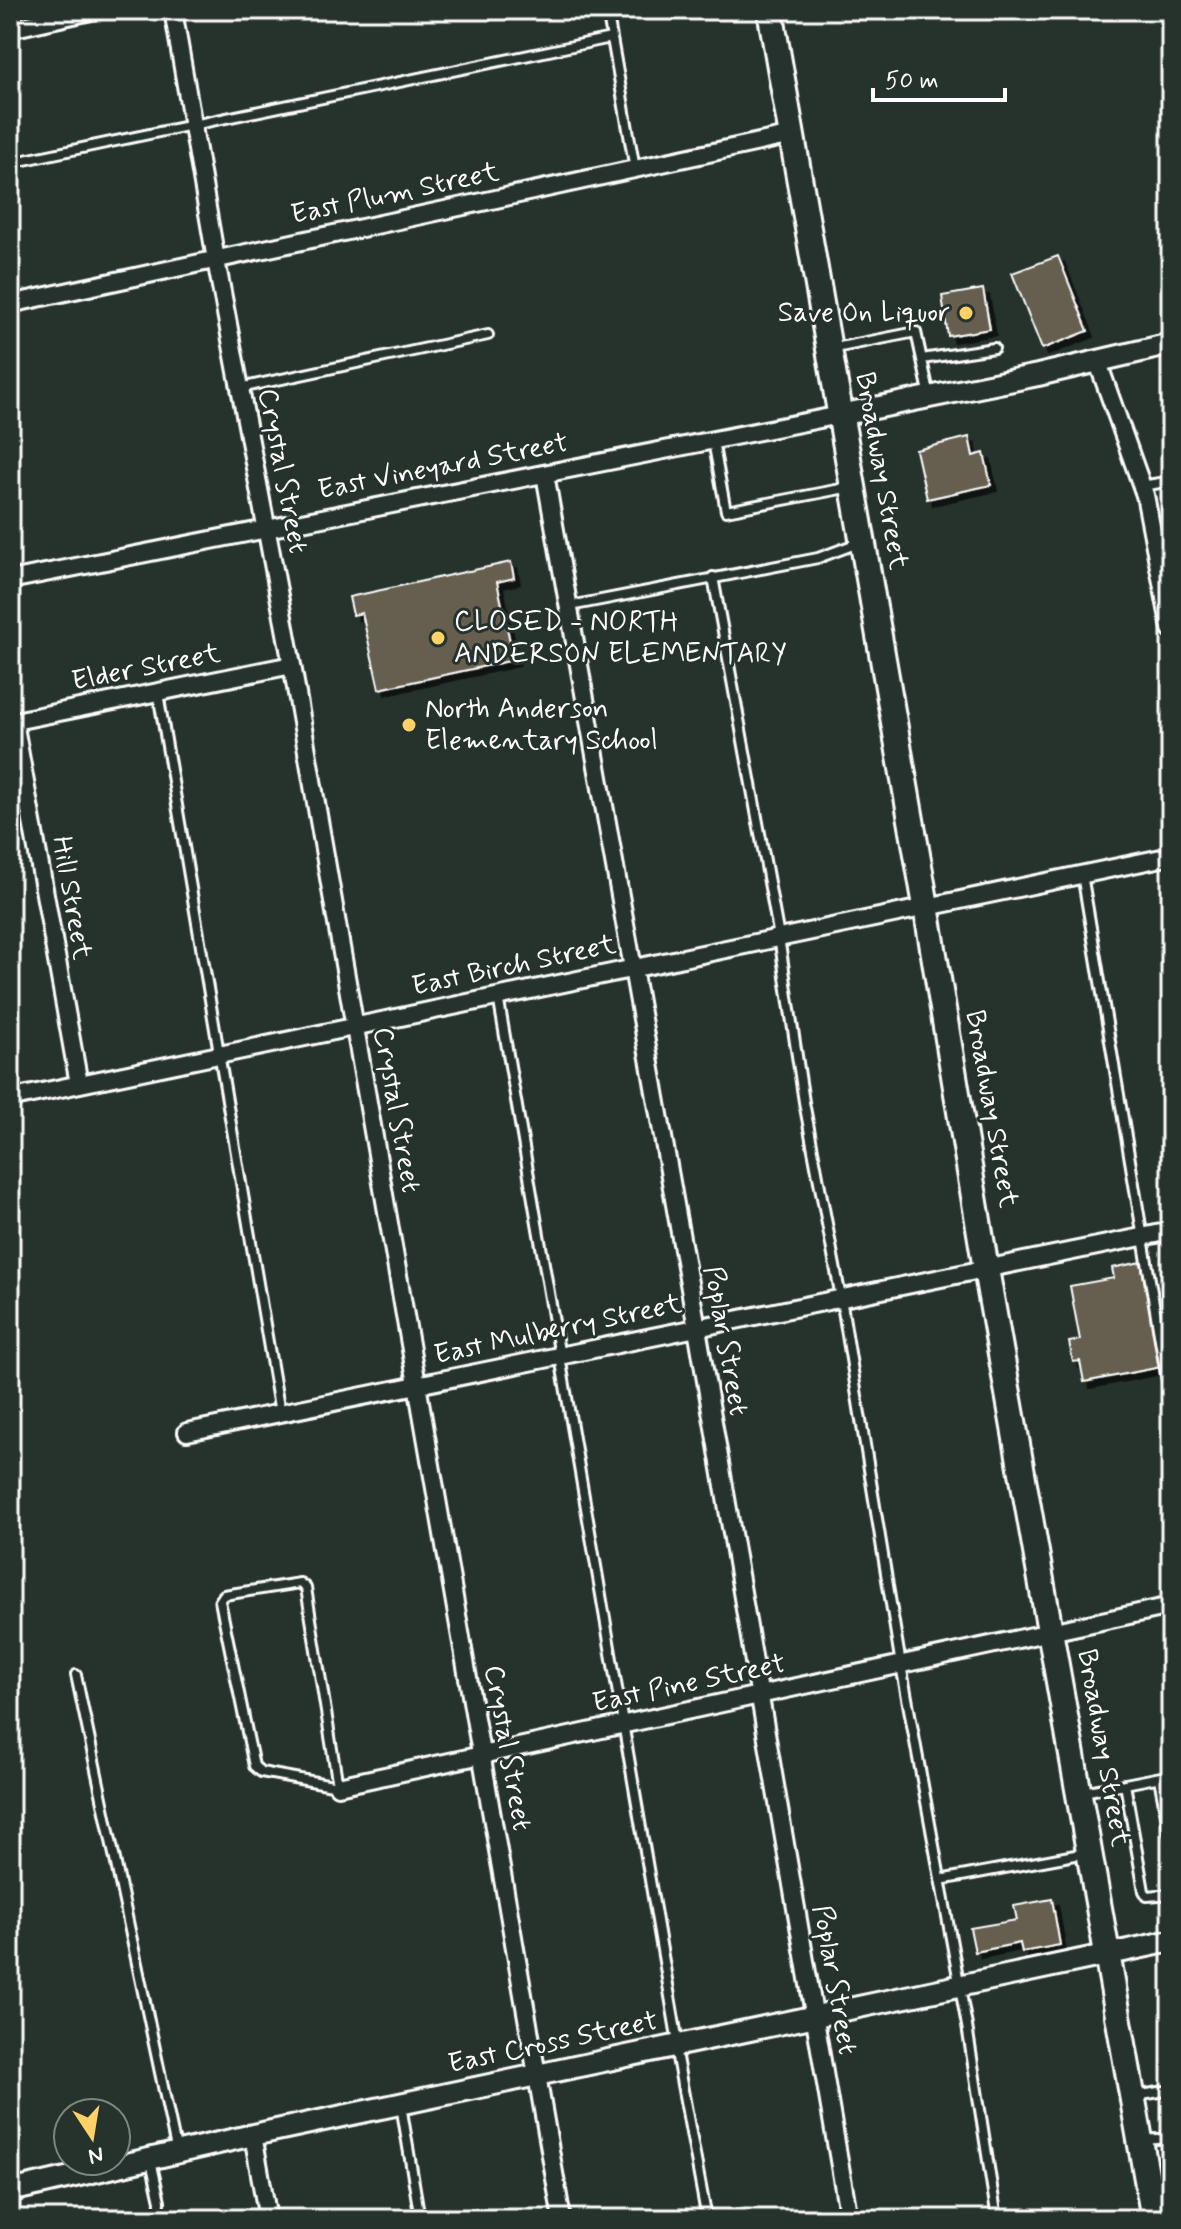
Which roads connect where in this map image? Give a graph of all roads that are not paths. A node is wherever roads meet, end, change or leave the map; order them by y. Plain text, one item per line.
1 (96, 10) edge
2 (173, 10) edge
3 (607, 10) edge
4 (770, 10) edge
5 (10, 29) edge
6 (611, 38) junction
7 (193, 124) junction
8 (792, 135) junction
9 (10, 163) edge
10 (635, 169) junction
11 (216, 260) junction
12 (10, 304) edge
13 (488, 335) dead end
14 (1171, 344) edge
15 (994, 348) dead end
16 (830, 350) junction
17 (922, 359) junction
18 (1097, 360) junction
19 (240, 388) junction
20 (930, 398) junction
21 (840, 415) junction
22 (713, 440) junction
23 (545, 474) junction
24 (1171, 481) edge
25 (1142, 486) junction
26 (852, 487) junction
27 (267, 529) junction
28 (862, 541) junction
29 (713, 577) junction
30 (10, 580) edge
31 (570, 606) junction
32 (1171, 629) edge
33 (292, 665) junction
34 (158, 692) junction
35 (12, 721) edge
36 (1171, 856) edge
37 (1082, 874) junction
38 (926, 906) junction
39 (779, 937) junction
40 (633, 967) junction
41 (498, 996) junction
42 (355, 1026) junction
43 (218, 1054) junction
44 (79, 1084) junction
45 (18, 1097) dead end
46 (1171, 1231) edge
47 (1142, 1237) junction
48 (986, 1269) junction
49 (841, 1298) junction
50 (697, 1328) junction
51 (560, 1356) junction
52 (418, 1385) junction
53 (1171, 1405) edge
54 (280, 1413) junction
55 (187, 1432) dead end
56 (1171, 1606) edge
57 (1052, 1632) junction
58 (901, 1665) junction
59 (76, 1675) dead end
60 (760, 1695) junction
61 (622, 1725) junction
62 (482, 1755) junction
63 (1171, 1775) edge
64 (1159, 1778) junction
65 (1125, 1784) junction
66 (338, 1786) junction
67 (1080, 1793) junction
68 (1171, 1842) edge
69 (1091, 1852) junction
70 (940, 1880) junction
71 (1171, 1894) edge
72 (1171, 1941) edge
73 (1109, 1954) junction
74 (959, 1985) junction
75 (814, 2017) junction
76 (677, 2046) junction
77 (538, 2075) junction
78 (1171, 2090) edge
79 (1132, 2096) junction
80 (400, 2104) junction
81 (253, 2135) junction
82 (1171, 2138) edge
83 (1139, 2140) junction
84 (177, 2154) junction
85 (151, 2160) junction
86 (1160, 2182) edge
87 (10, 2191) edge
88 (159, 2219) edge
89 (268, 2219) edge
90 (420, 2219) edge
91 (562, 2219) edge
92 (707, 2219) edge
93 (849, 2219) edge
94 (997, 2219) edge
95 (1154, 2219) edge

1 - 5 street
2 - 7 street, Crystal Street
3 - 6 lane
4 - 8 main road, Broadway Street
6 - 7 lane
6 - 10 lane
7 - 9 lane
7 - 11 street, Crystal Street
8 - 10 street, East Plum Street
8 - 16 main road, Broadway Street
10 - 11 street, East Plum Street
11 - 12 street, East Plum Street
11 - 19 street, Crystal Street
13 - 19 lane
14 - 18 street
15 - 17 lane
16 - 17 lane
16 - 21 main road, Broadway Street
17 - 20 lane
18 - 20 street
18 - 25 street
19 - 27 street, Crystal Street
20 - 21 street
21 - 22 street, East Vineyard Street
21 - 26 main road, Broadway Street
22 - 23 street, East Vineyard Street
22 - 26 lane
23 - 27 street, East Vineyard Street
23 - 31 street, Poplar Street
24 - 25 lane
25 - 32 street
26 - 28 main road, Broadway Street
27 - 30 street, East Vineyard Street
27 - 33 street, Crystal Street
28 - 29 lane
28 - 38 main road, Broadway Street
29 - 31 lane
29 - 39 lane
31 - 40 street, Poplar Street
33 - 34 street, Elder Street
33 - 42 street, Crystal Street
34 - 35 street, Elder Street
34 - 43 lane
35 - 44 street, Hill Street
36 - 37 street, East Birch Street
37 - 38 street, East Birch Street
37 - 47 lane
38 - 39 street, East Birch Street
38 - 48 main road, Broadway Street
39 - 40 street, East Birch Street
39 - 49 lane
40 - 41 street, East Birch Street
40 - 50 street, Poplar Street
41 - 42 street, East Birch Street
41 - 51 lane
42 - 43 street, East Birch Street
42 - 52 street, Crystal Street
43 - 44 street, East Birch Street
43 - 54 lane
44 - 45 street, East Birch Street
46 - 47 street, East Mulberry Street
47 - 48 street, East Mulberry Street
47 - 53 lane
48 - 49 street, East Mulberry Street
48 - 57 main road, Broadway Street
49 - 50 street, East Mulberry Street
49 - 58 lane
50 - 51 street, East Mulberry Street
50 - 60 street, Poplar Street
51 - 52 street, East Mulberry Street
51 - 61 lane
52 - 54 street, East Mulberry Street
52 - 62 street, Crystal Street
54 - 55 street, East Mulberry Street
56 - 57 street, East Pine Street
57 - 58 street, East Pine Street
57 - 67 main road, Broadway Street
58 - 60 street, East Pine Street
58 - 70 lane
59 - 84 lane
60 - 61 street, East Pine Street
60 - 75 street, Poplar Street
61 - 62 street, East Pine Street
61 - 76 lane
62 - 66 street, East Pine Street
62 - 77 street, Crystal Street
63 - 64 lane
64 - 65 lane
64 - 68 lane
65 - 67 lane
65 - 71 lane
66 - 66 lane
67 - 69 main road, Broadway Street
69 - 70 lane
69 - 73 main road, Broadway Street
70 - 74 lane
72 - 73 street, East Cross Street
73 - 74 street, East Cross Street
73 - 79 main road, Broadway Street
74 - 75 street, East Cross Street
74 - 94 lane
75 - 76 street, East Cross Street
75 - 93 street, Poplar Street
76 - 77 street, East Cross Street
76 - 92 lane
77 - 80 street, East Cross Street
77 - 91 street, Crystal Street
78 - 79 lane
79 - 83 main road, Broadway Street
80 - 81 street, East Cross Street
80 - 90 lane
81 - 84 street, East Cross Street
81 - 89 street
82 - 83 lane
83 - 86 main road, Broadway Street
84 - 85 street, East Cross Street
85 - 87 street, East Cross Street
85 - 88 lane
86 - 95 main road, Broadway Street

